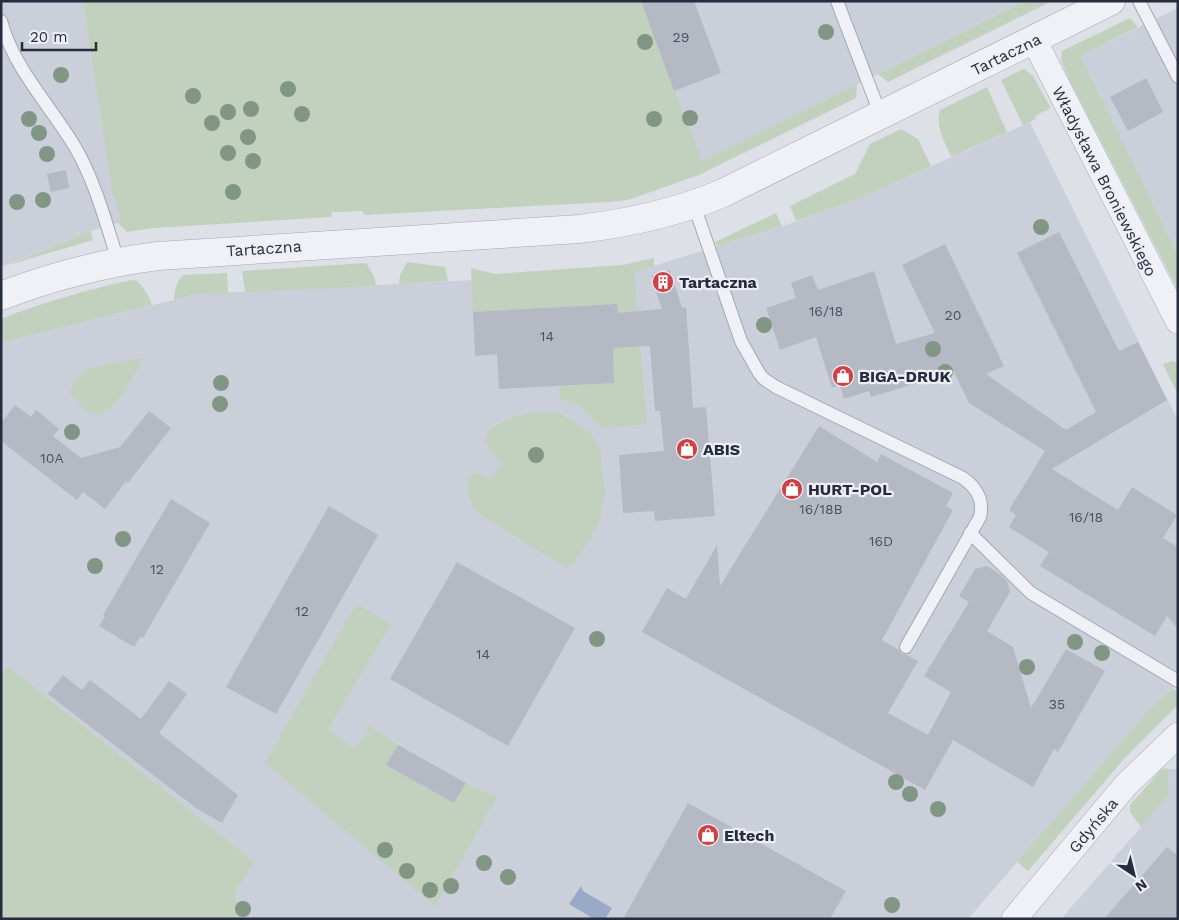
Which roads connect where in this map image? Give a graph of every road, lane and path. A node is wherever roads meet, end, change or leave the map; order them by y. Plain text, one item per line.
1 (838, 1) edge
2 (1112, 1) edge
3 (1139, 1) edge
4 (1, 21) edge
5 (1034, 40) junction
6 (1178, 77) edge
7 (881, 116) junction
8 (694, 205) junction
9 (118, 261) junction
10 (1, 296) edge
11 (1178, 321) edge
12 (970, 534) junction
13 (906, 648) dead end
14 (1178, 681) edge
15 (1178, 735) edge
16 (1014, 919) edge

1 - 7 lane
2 - 5 street, Tartaczna
3 - 6 lane
4 - 9 lane
5 - 7 street, Tartaczna
5 - 11 street, Władysława Broniewskiego
7 - 8 street, Tartaczna
8 - 9 street, Tartaczna
8 - 12 lane
9 - 10 street, Tartaczna
12 - 13 lane
12 - 14 lane
15 - 16 street, Gdyńska

